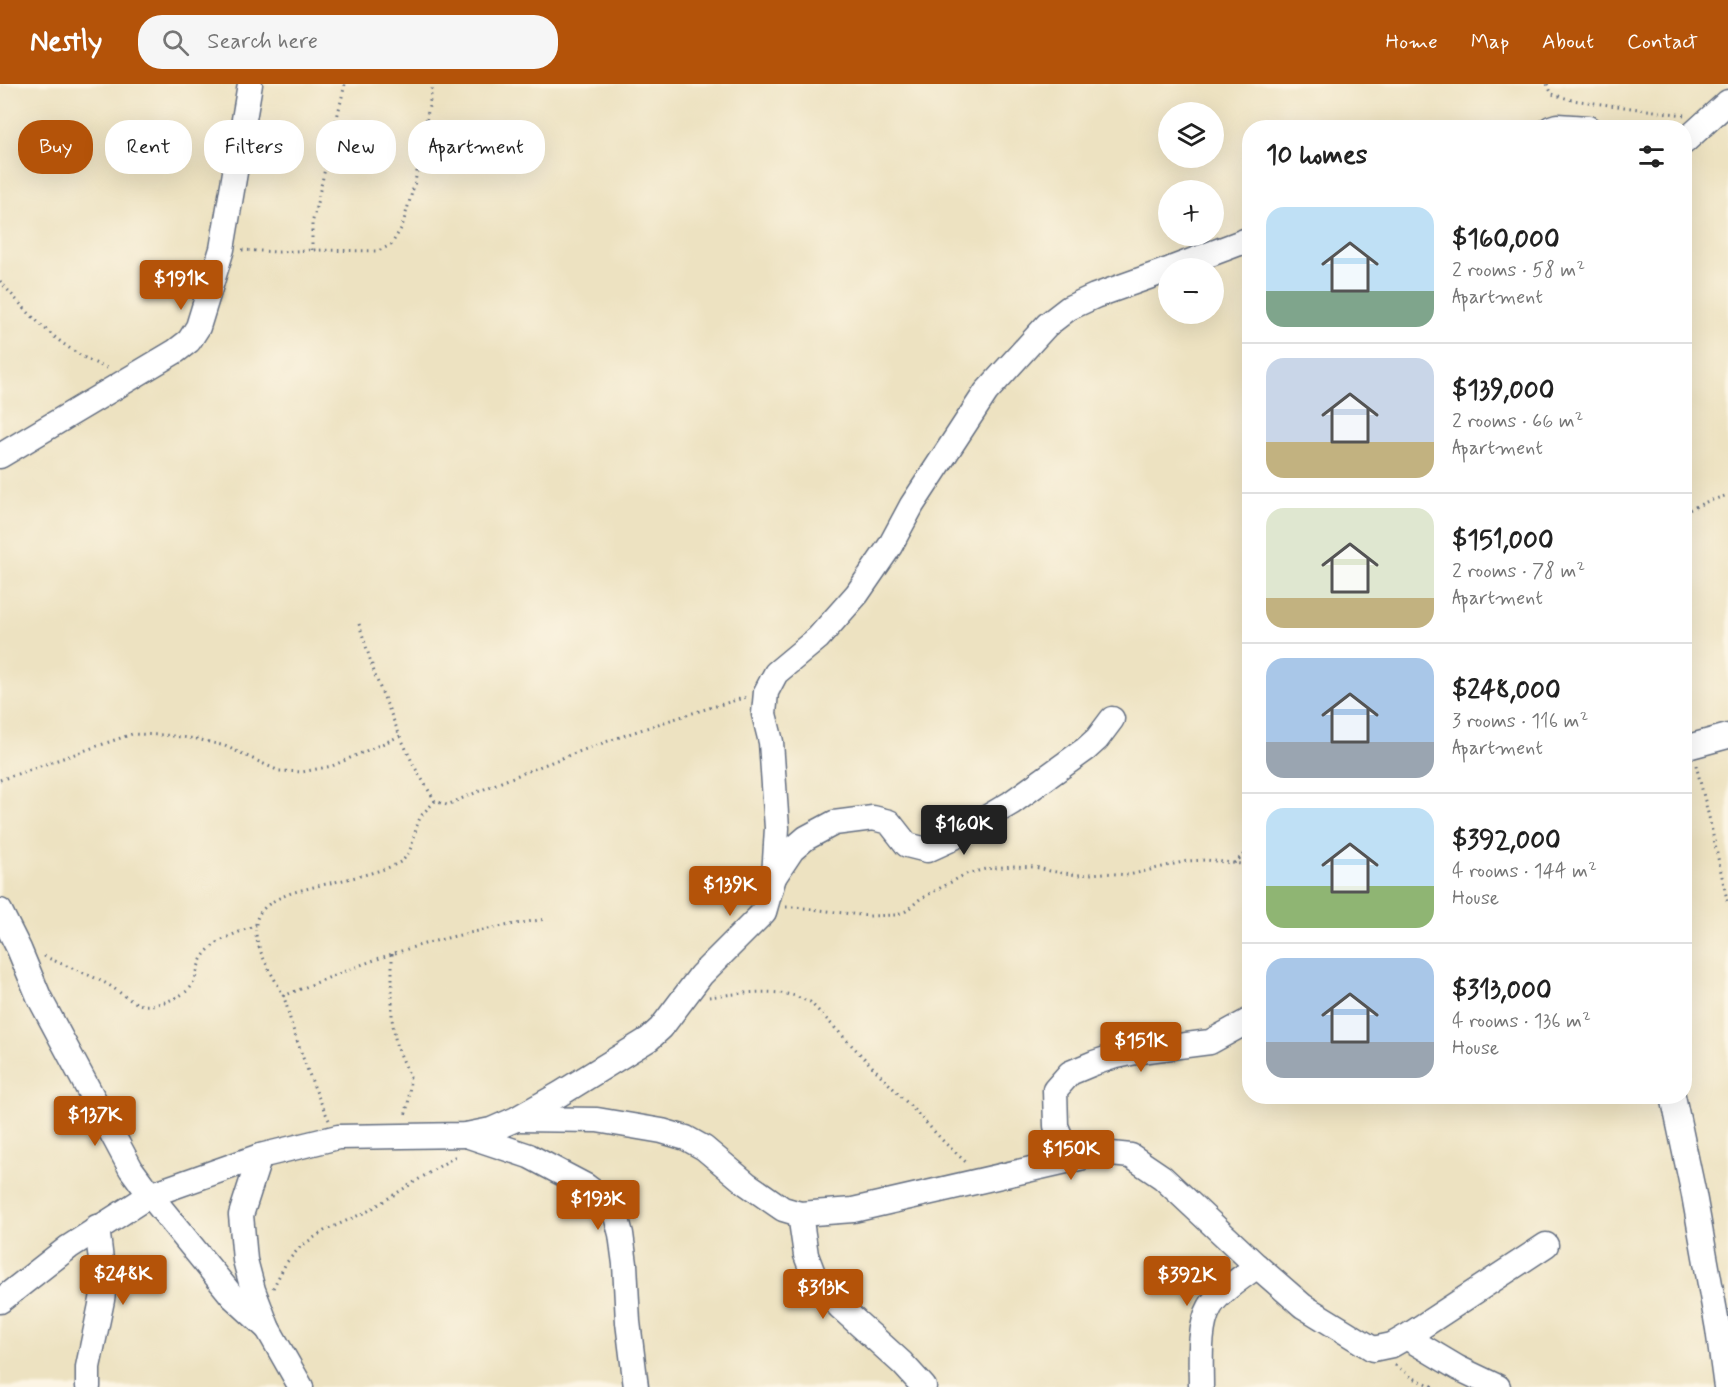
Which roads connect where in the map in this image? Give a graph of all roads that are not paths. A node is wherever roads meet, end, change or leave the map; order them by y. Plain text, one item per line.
1 (250, 84) edge
2 (1728, 102) edge
3 (1692, 135) edge
4 (1242, 242) edge
5 (1200, 258) edge
6 (1158, 274) edge
7 (0, 456) edge
8 (1112, 719) dead end
9 (1728, 736) edge
10 (1692, 746) edge
11 (774, 877) junction
12 (0, 911) edge
13 (1242, 1024) edge
14 (1675, 1104) edge
15 (516, 1119) junction
16 (474, 1138) junction
17 (260, 1156) junction
18 (1070, 1160) junction
19 (150, 1196) junction
20 (800, 1214) junction
21 (98, 1227) junction
22 (1546, 1245) dead end
23 (1257, 1266) junction
24 (0, 1301) edge
25 (266, 1322) junction
26 (1406, 1337) junction
27 (88, 1387) edge
28 (301, 1387) edge
29 (636, 1387) edge
30 (924, 1387) edge
31 (1201, 1387) edge
32 (1498, 1387) edge
33 (1726, 1387) edge

1 - 7 street
2 - 3 street
4 - 5 street
6 - 11 street
8 - 11 street
9 - 10 street
11 - 15 street
12 - 19 street
13 - 18 street
14 - 33 street
15 - 16 street
15 - 20 street
16 - 17 street
16 - 29 street
17 - 19 street
17 - 25 street
18 - 20 street
18 - 23 street
19 - 21 street
19 - 25 street
20 - 30 street
21 - 24 street
21 - 27 street
22 - 26 street
23 - 26 street
23 - 31 street
25 - 28 street
26 - 32 street

